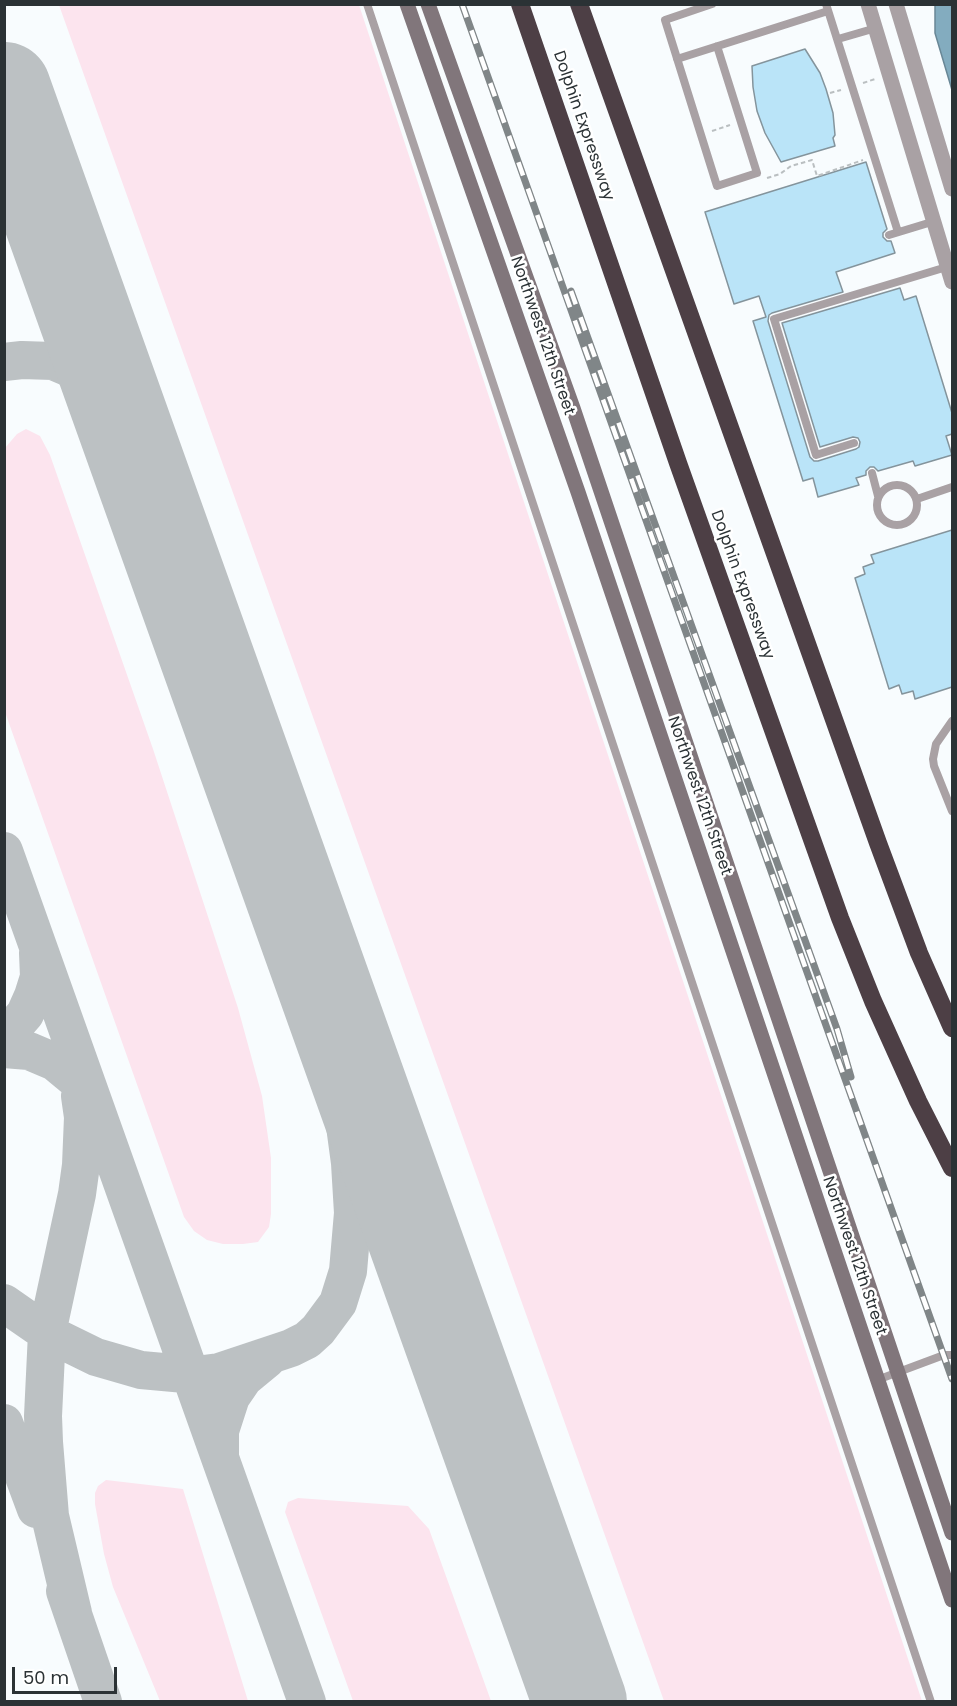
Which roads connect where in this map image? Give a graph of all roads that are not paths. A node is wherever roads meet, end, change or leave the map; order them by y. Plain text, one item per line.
1 (368, 4) edge
2 (406, 4) edge
3 (428, 4) edge
4 (520, 4) edge
5 (579, 4) edge
6 (712, 4) edge
7 (868, 4) edge
8 (896, 4) edge
9 (827, 8) edge
10 (876, 28) junction
11 (838, 39) junction
12 (717, 46) junction
13 (677, 58) junction
14 (952, 189) edge
15 (935, 221) junction
16 (950, 266) edge
17 (952, 282) edge
18 (854, 443) dead end
19 (872, 473) dead end
20 (952, 487) edge
21 (878, 496) junction
22 (916, 498) junction
23 (952, 721) edge
24 (952, 811) edge
25 (952, 1028) edge
26 (952, 1168) edge
27 (952, 1355) edge
28 (898, 1372) junction
29 (877, 1380) junction
30 (952, 1533) edge
31 (952, 1600) edge
32 (931, 1701) edge

1 - 32 lane
2 - 29 main road, Northwest 12th Street
3 - 28 main road, Northwest 12th Street
4 - 26 highway, Dolphin Expressway
5 - 25 highway
6 - 13 lane
7 - 10 street
8 - 14 street
9 - 11 lane
9 - 12 lane
10 - 11 lane
10 - 15 street
11 - 15 lane
12 - 13 lane
12 - 13 lane
15 - 16 street
16 - 17 street
16 - 18 lane
19 - 21 lane
20 - 22 lane
21 - 22 lane
21 - 22 lane
23 - 24 lane
27 - 28 lane
28 - 29 lane
28 - 30 main road, Northwest 12th Street
29 - 31 main road, Northwest 12th Street

